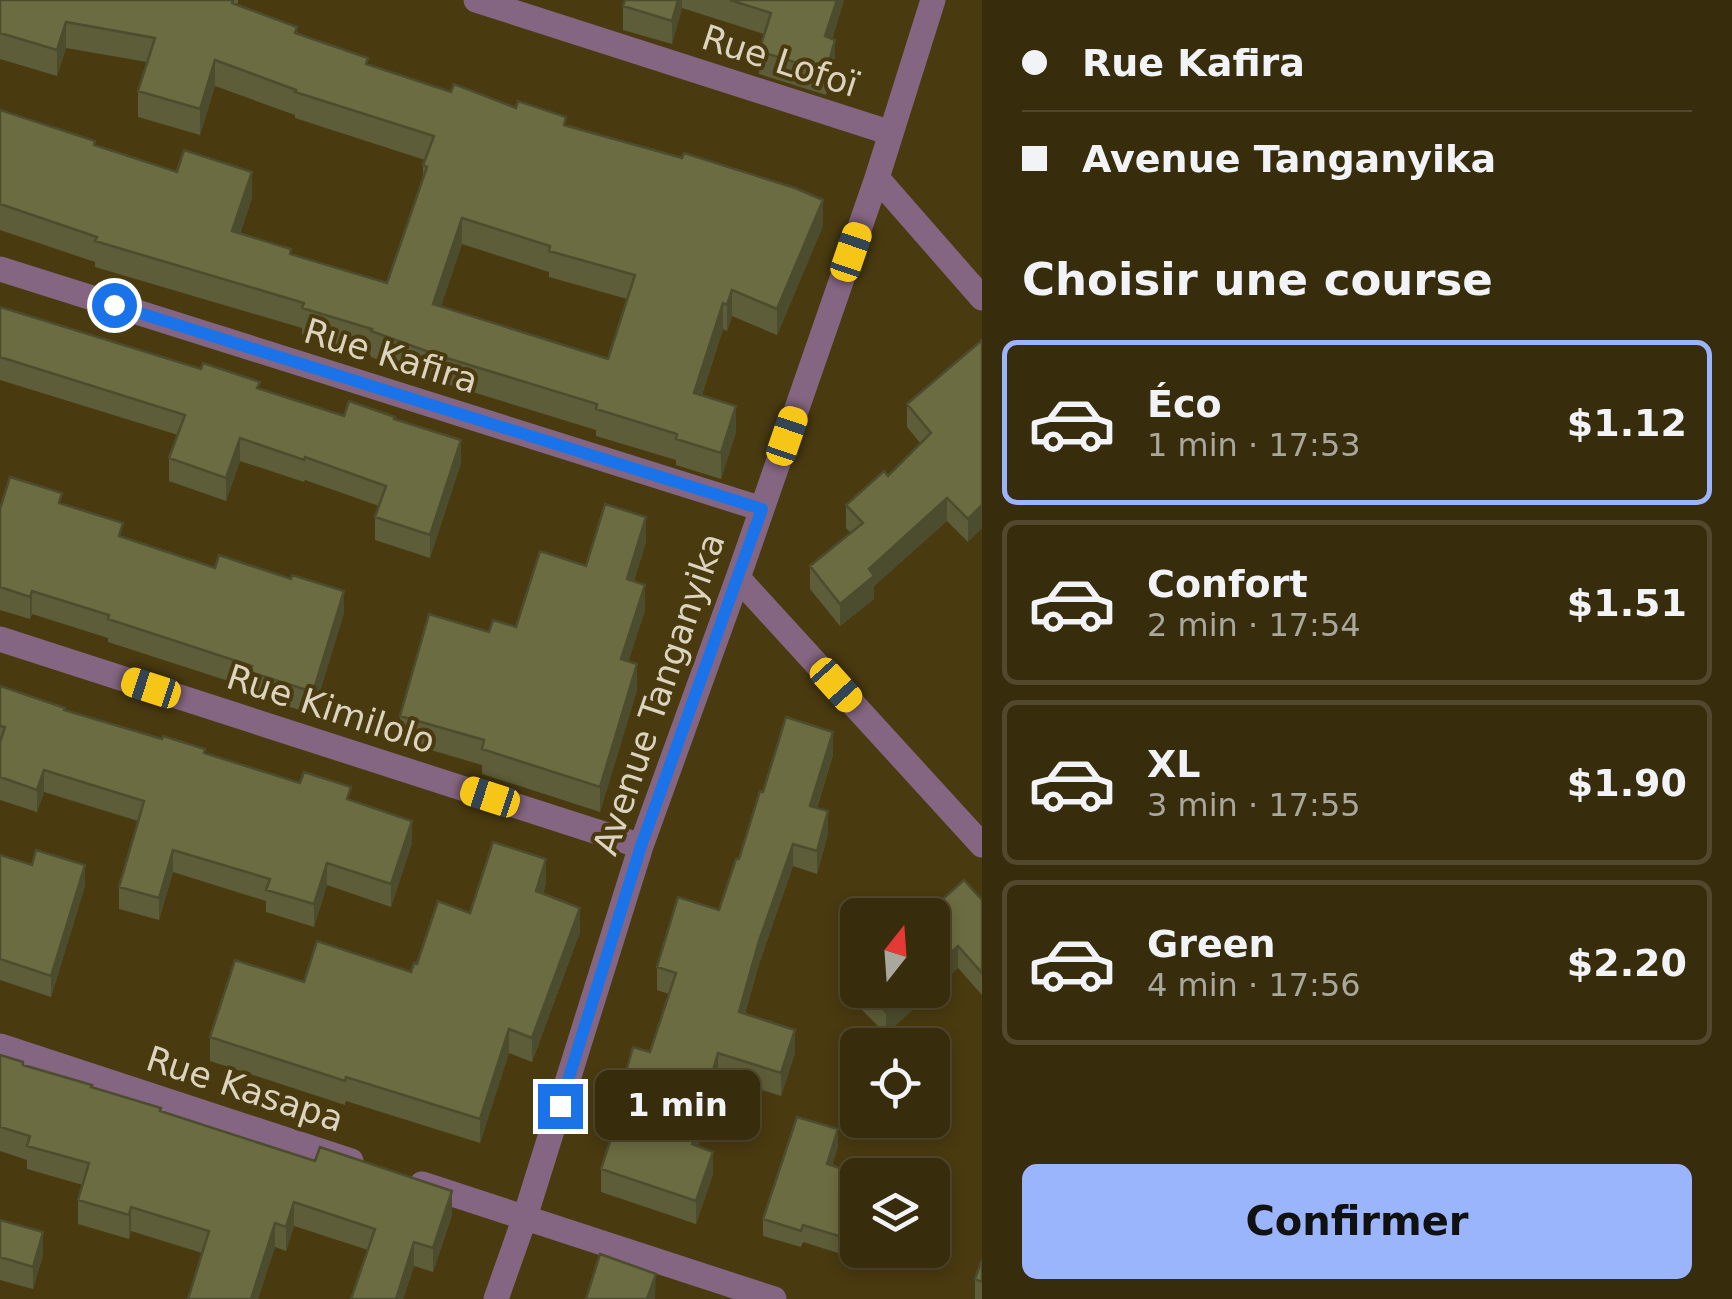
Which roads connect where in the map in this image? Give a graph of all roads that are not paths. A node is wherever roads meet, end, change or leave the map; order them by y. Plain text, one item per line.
1 (476, 0) edge
2 (933, 0) edge
3 (890, 133) junction
4 (877, 178) junction
5 (972, 267) edge
6 (0, 269) edge
7 (982, 298) edge
8 (762, 509) junction
9 (738, 578) junction
10 (0, 639) edge
11 (641, 846) junction
12 (982, 846) edge
13 (0, 1046) edge
14 (525, 1218) junction
15 (496, 1299) edge
16 (774, 1299) edge

1 - 3 street, Rue Lofoï
2 - 3 street, Avenue Tanganyika
3 - 4 street, Avenue Tanganyika
4 - 5 street
4 - 8 street, Avenue Tanganyika
5 - 7 street
6 - 8 street, Rue Kafira
8 - 9 street, Avenue Tanganyika
9 - 11 street, Avenue Tanganyika
9 - 12 street
10 - 11 street, Rue Kimilolo
11 - 14 street, Avenue Tanganyika
13 - 14 street, Rue Kasapa
14 - 15 street, Avenue Tanganyika
14 - 16 street, Rue Kasapa

